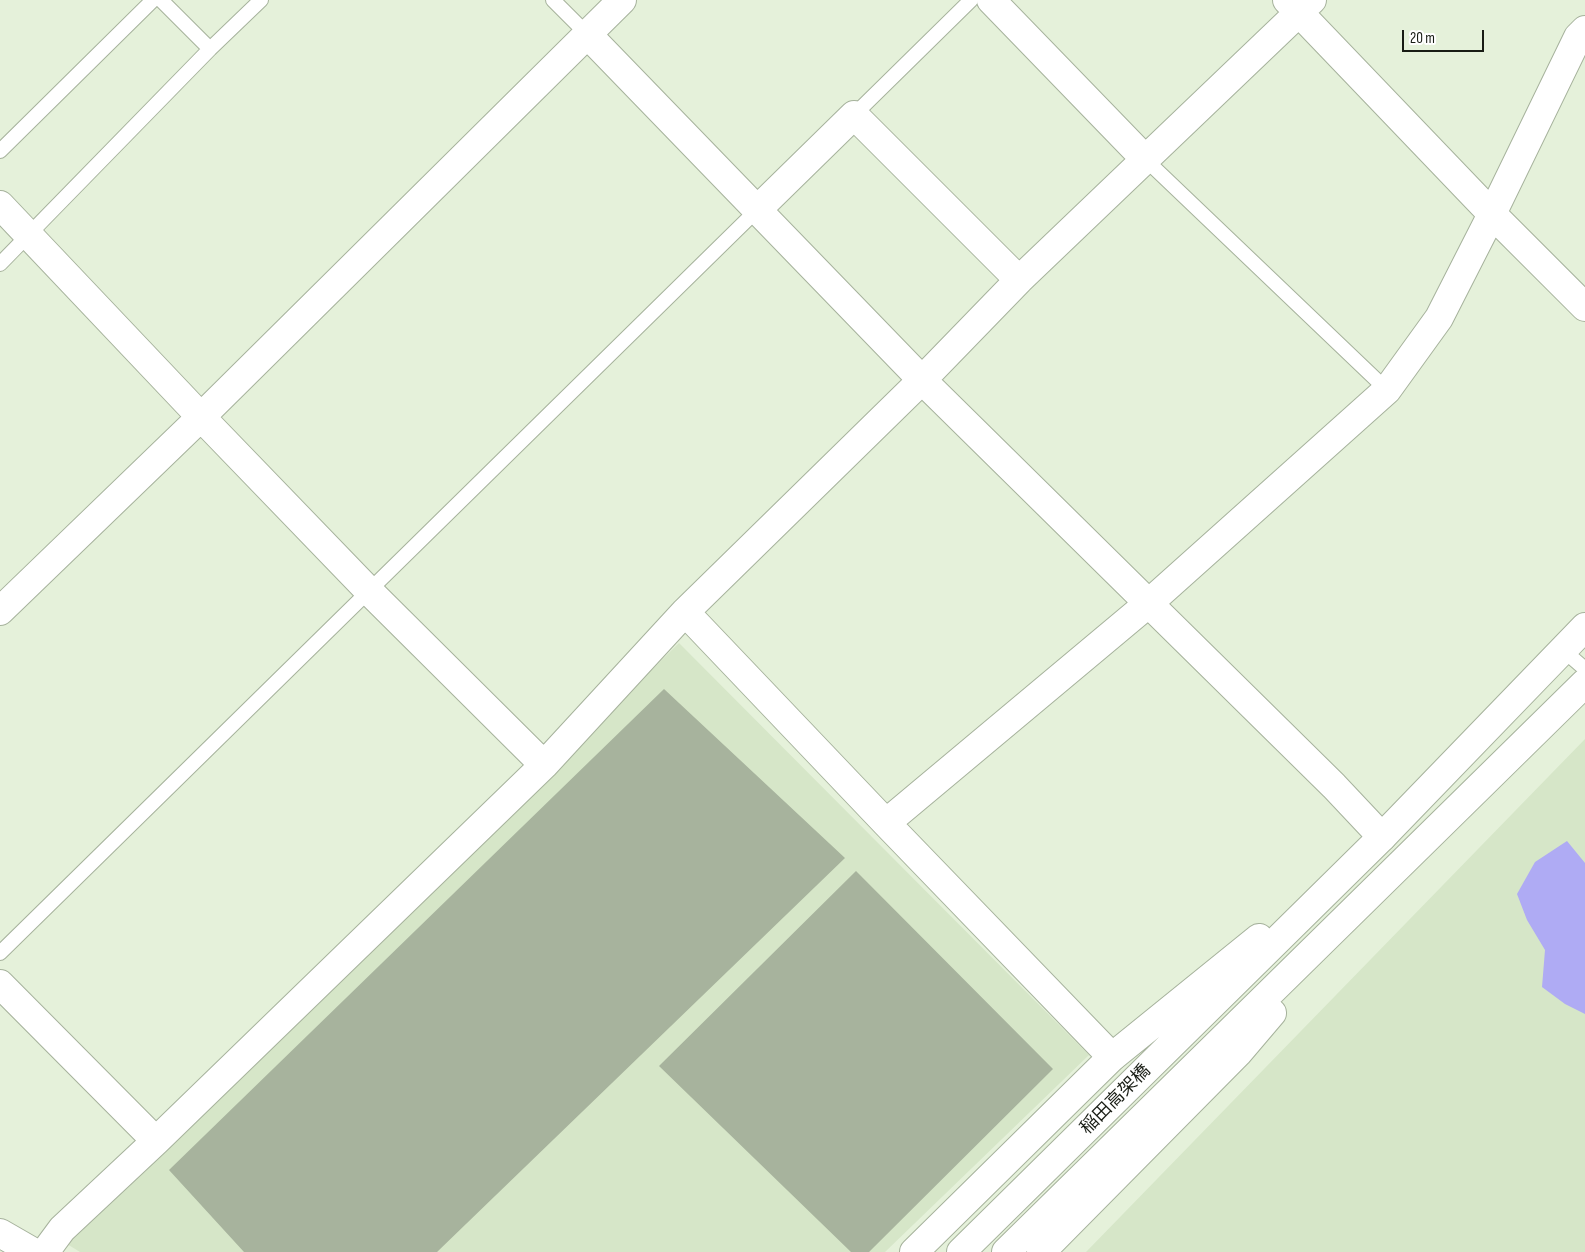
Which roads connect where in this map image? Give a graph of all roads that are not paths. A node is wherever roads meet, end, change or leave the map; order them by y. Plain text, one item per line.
1 (154, 0) edge
2 (160, 0) edge
3 (262, 0) edge
4 (553, 0) edge
5 (622, 0) edge
6 (972, 0) edge
7 (991, 0) edge
8 (1299, 4) edge
9 (1585, 30) edge
10 (587, 34) junction
11 (210, 49) junction
12 (854, 116) junction
13 (0, 151) edge
14 (1145, 159) junction
15 (0, 205) edge
16 (758, 210) junction
17 (1492, 214) junction
18 (29, 235) junction
19 (0, 264) edge
20 (1019, 280) junction
21 (1585, 308) edge
22 (922, 380) junction
23 (1387, 390) junction
24 (201, 417) junction
25 (369, 591) junction
26 (1149, 603) junction
27 (0, 611) edge
28 (685, 612) junction
29 (1585, 627) edge
30 (1562, 649) junction
31 (1585, 669) edge
32 (1585, 683) edge
33 (544, 765) junction
34 (886, 823) junction
35 (1382, 837) junction
36 (1410, 856) junction
37 (0, 953) edge
38 (0, 984) edge
39 (1112, 1056) junction
40 (156, 1141) junction
41 (0, 1233) edge
42 (33, 1252) edge
43 (45, 1252) edge
44 (914, 1252) edge
45 (961, 1252) edge
46 (1006, 1252) edge
47 (1042, 1252) edge

1 - 13 lane
2 - 11 lane
3 - 11 lane
4 - 10 lane
5 - 10 main road
6 - 12 lane
7 - 14 main road
8 - 14 main road
8 - 17 main road
9 - 17 main road
10 - 16 main road
10 - 24 main road
11 - 18 lane
12 - 16 main road
12 - 20 main road
14 - 20 main road
14 - 23 lane
15 - 18 main road
16 - 22 main road
16 - 25 lane
17 - 21 main road
17 - 23 main road
18 - 19 lane
18 - 24 main road
20 - 22 main road
22 - 26 main road
22 - 28 main road
23 - 26 main road
24 - 25 main road
24 - 27 main road
25 - 33 main road
25 - 37 lane
26 - 34 main road
26 - 35 main road
28 - 33 main road
28 - 34 main road
29 - 30 main road
30 - 31 lane
30 - 35 main road
32 - 36 main road
33 - 40 main road
34 - 39 main road
35 - 39 main road
35 - 45 main road, 稲田高架橋
36 - 46 main road, 稲田高架橋
36 - 47 main road
38 - 40 main road
39 - 44 main road
40 - 43 main road
41 - 42 main road

